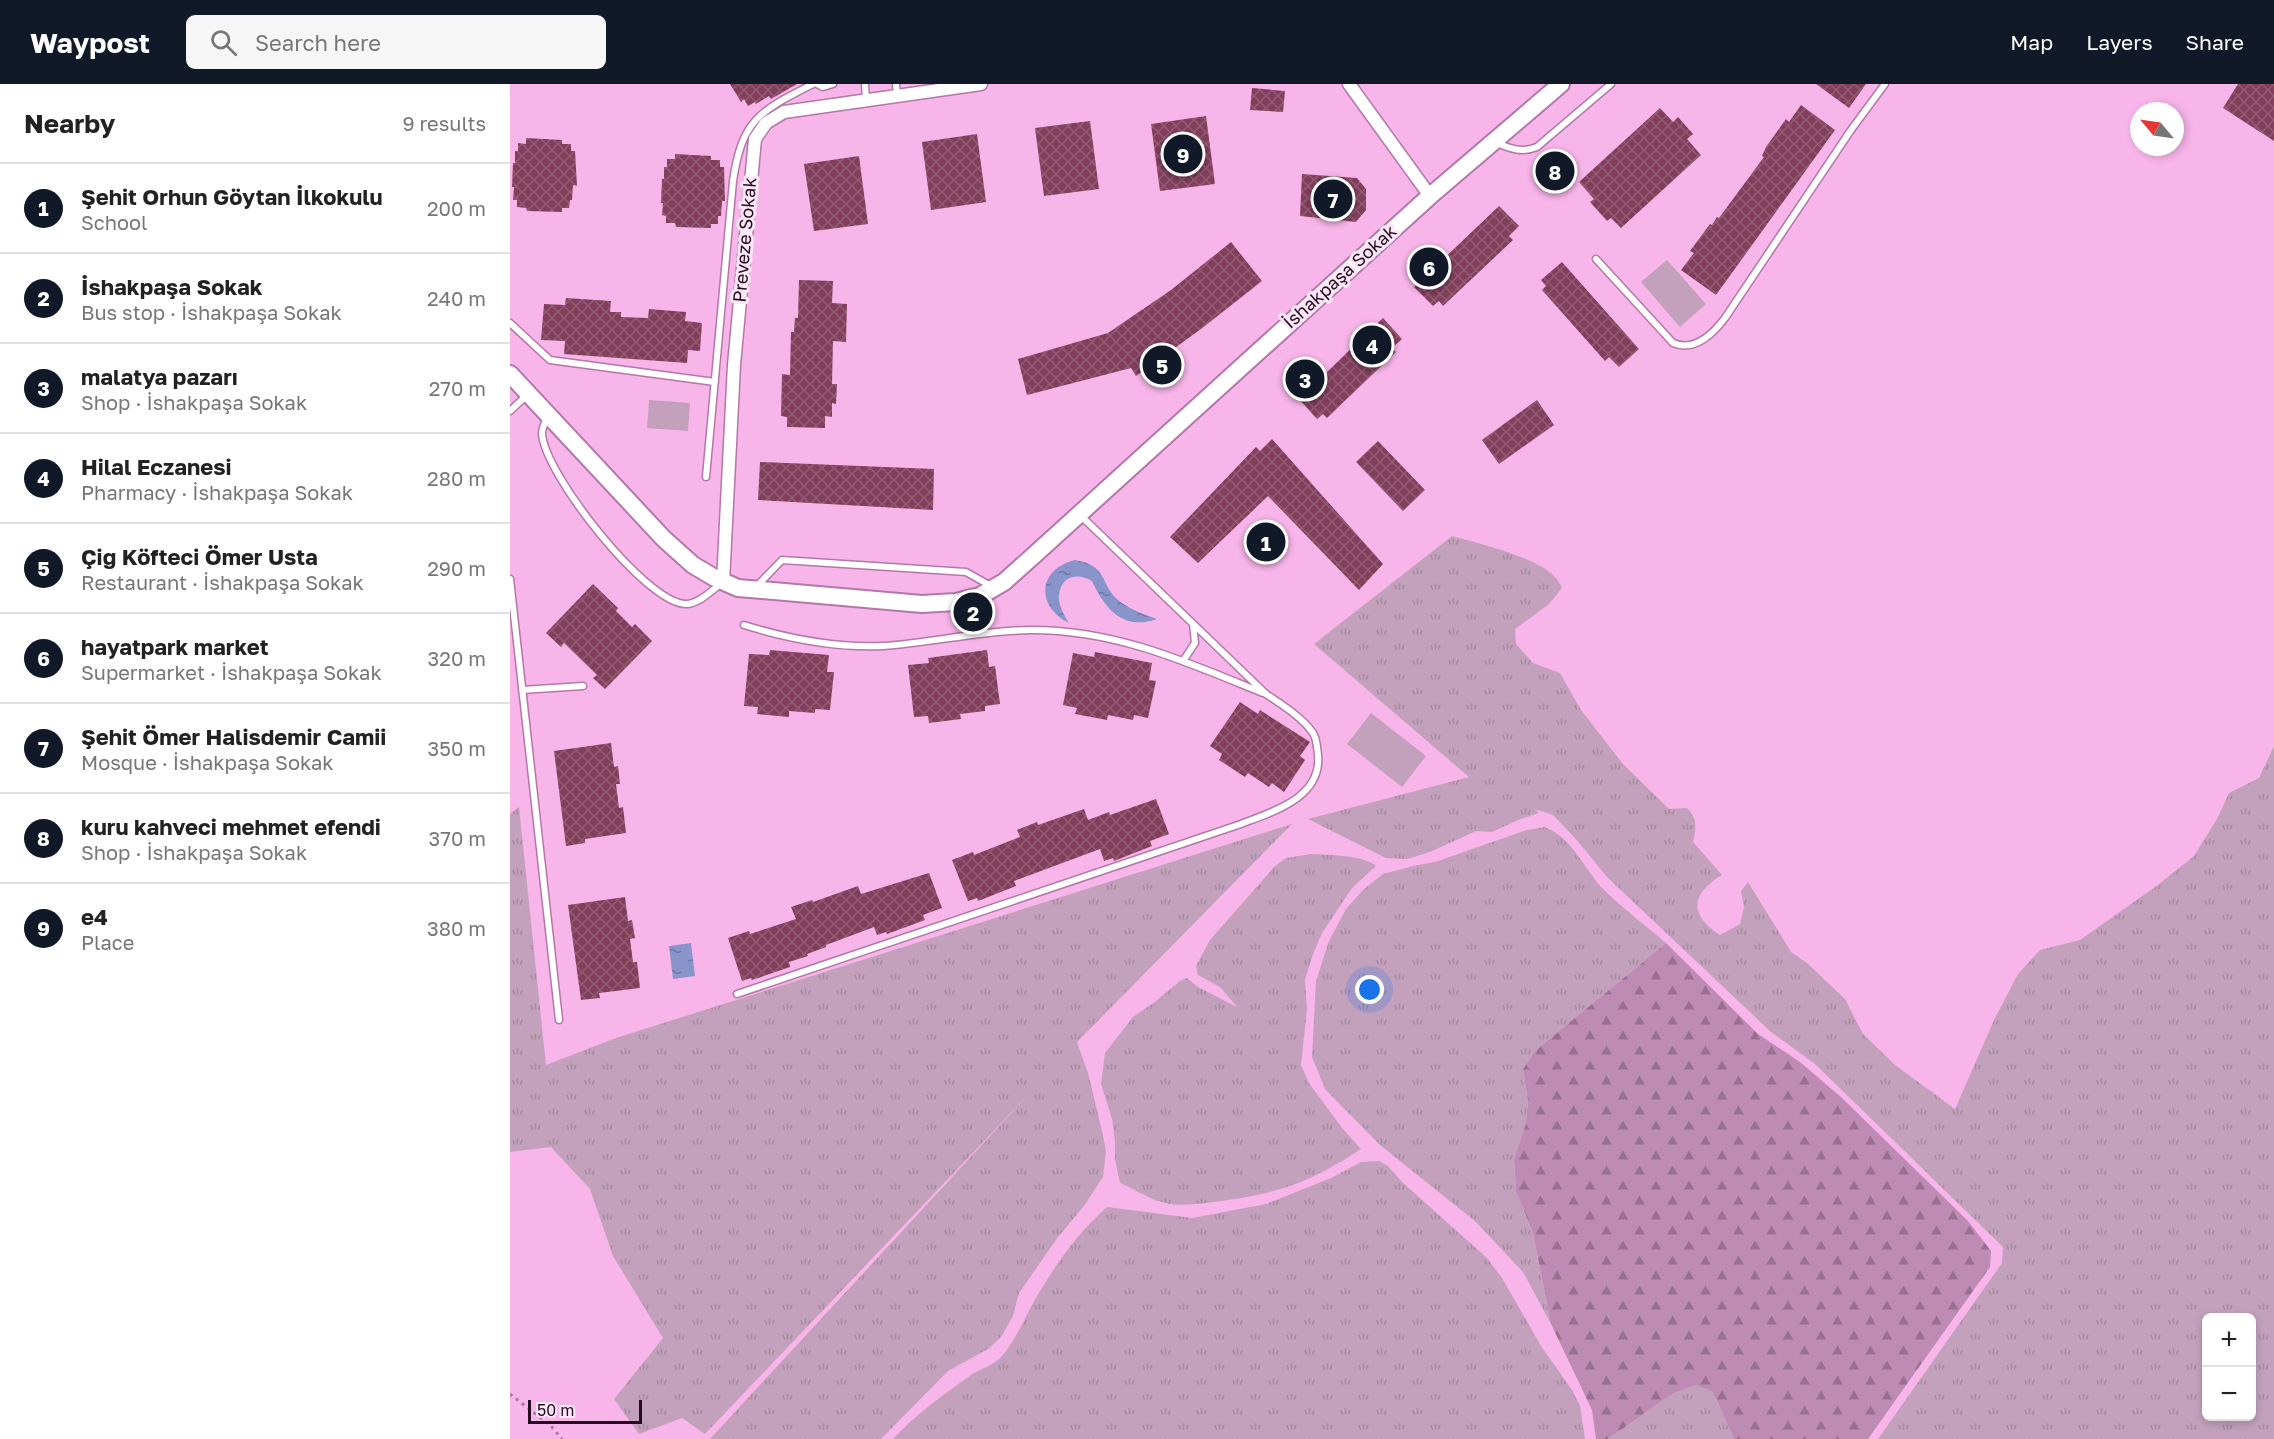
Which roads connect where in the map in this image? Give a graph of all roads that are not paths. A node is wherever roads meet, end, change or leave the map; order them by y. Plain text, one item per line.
1 (815, 84) edge
2 (834, 84) edge
3 (865, 84) edge
4 (981, 84) edge
5 (1348, 84) edge
6 (1561, 84) edge
7 (1611, 84) edge
8 (1885, 84) edge
9 (896, 90) edge
10 (866, 101) junction
11 (1493, 142) junction
12 (1430, 196) junction
13 (1596, 259) dead end
14 (510, 323) edge
15 (510, 374) edge
16 (715, 382) junction
17 (510, 385) edge
18 (528, 394) junction
19 (510, 411) edge
20 (547, 415) junction
21 (706, 477) dead end
22 (1080, 514) junction
23 (510, 579) edge
24 (723, 582) junction
25 (994, 588) junction
26 (754, 589) junction
27 (1193, 623) junction
28 (744, 625) dead end
29 (1183, 661) junction
30 (583, 686) dead end
31 (522, 690) junction
32 (1266, 694) junction
33 (737, 994) dead end
34 (559, 1020) dead end

1 - 2 lane
1 - 16 lane
3 - 10 lane
4 - 9 street, Preveze Sokak
5 - 12 street
6 - 11 street, İshakpaşa Sokak
7 - 11 lane
8 - 13 lane
9 - 10 street, Preveze Sokak
10 - 24 street, Preveze Sokak
11 - 12 street, İshakpaşa Sokak
12 - 22 street, İshakpaşa Sokak
14 - 16 lane
15 - 18 street, İshakpaşa Sokak
16 - 21 lane
17 - 18 street
18 - 19 lane
18 - 20 street, İshakpaşa Sokak
20 - 24 street, İshakpaşa Sokak
20 - 24 lane
22 - 25 street, İshakpaşa Sokak
22 - 27 lane
23 - 31 lane
24 - 26 street, İshakpaşa Sokak
25 - 26 street, İshakpaşa Sokak
25 - 26 lane
27 - 29 lane
27 - 32 lane
28 - 29 lane
29 - 32 lane
30 - 31 lane
31 - 34 lane
32 - 33 lane

